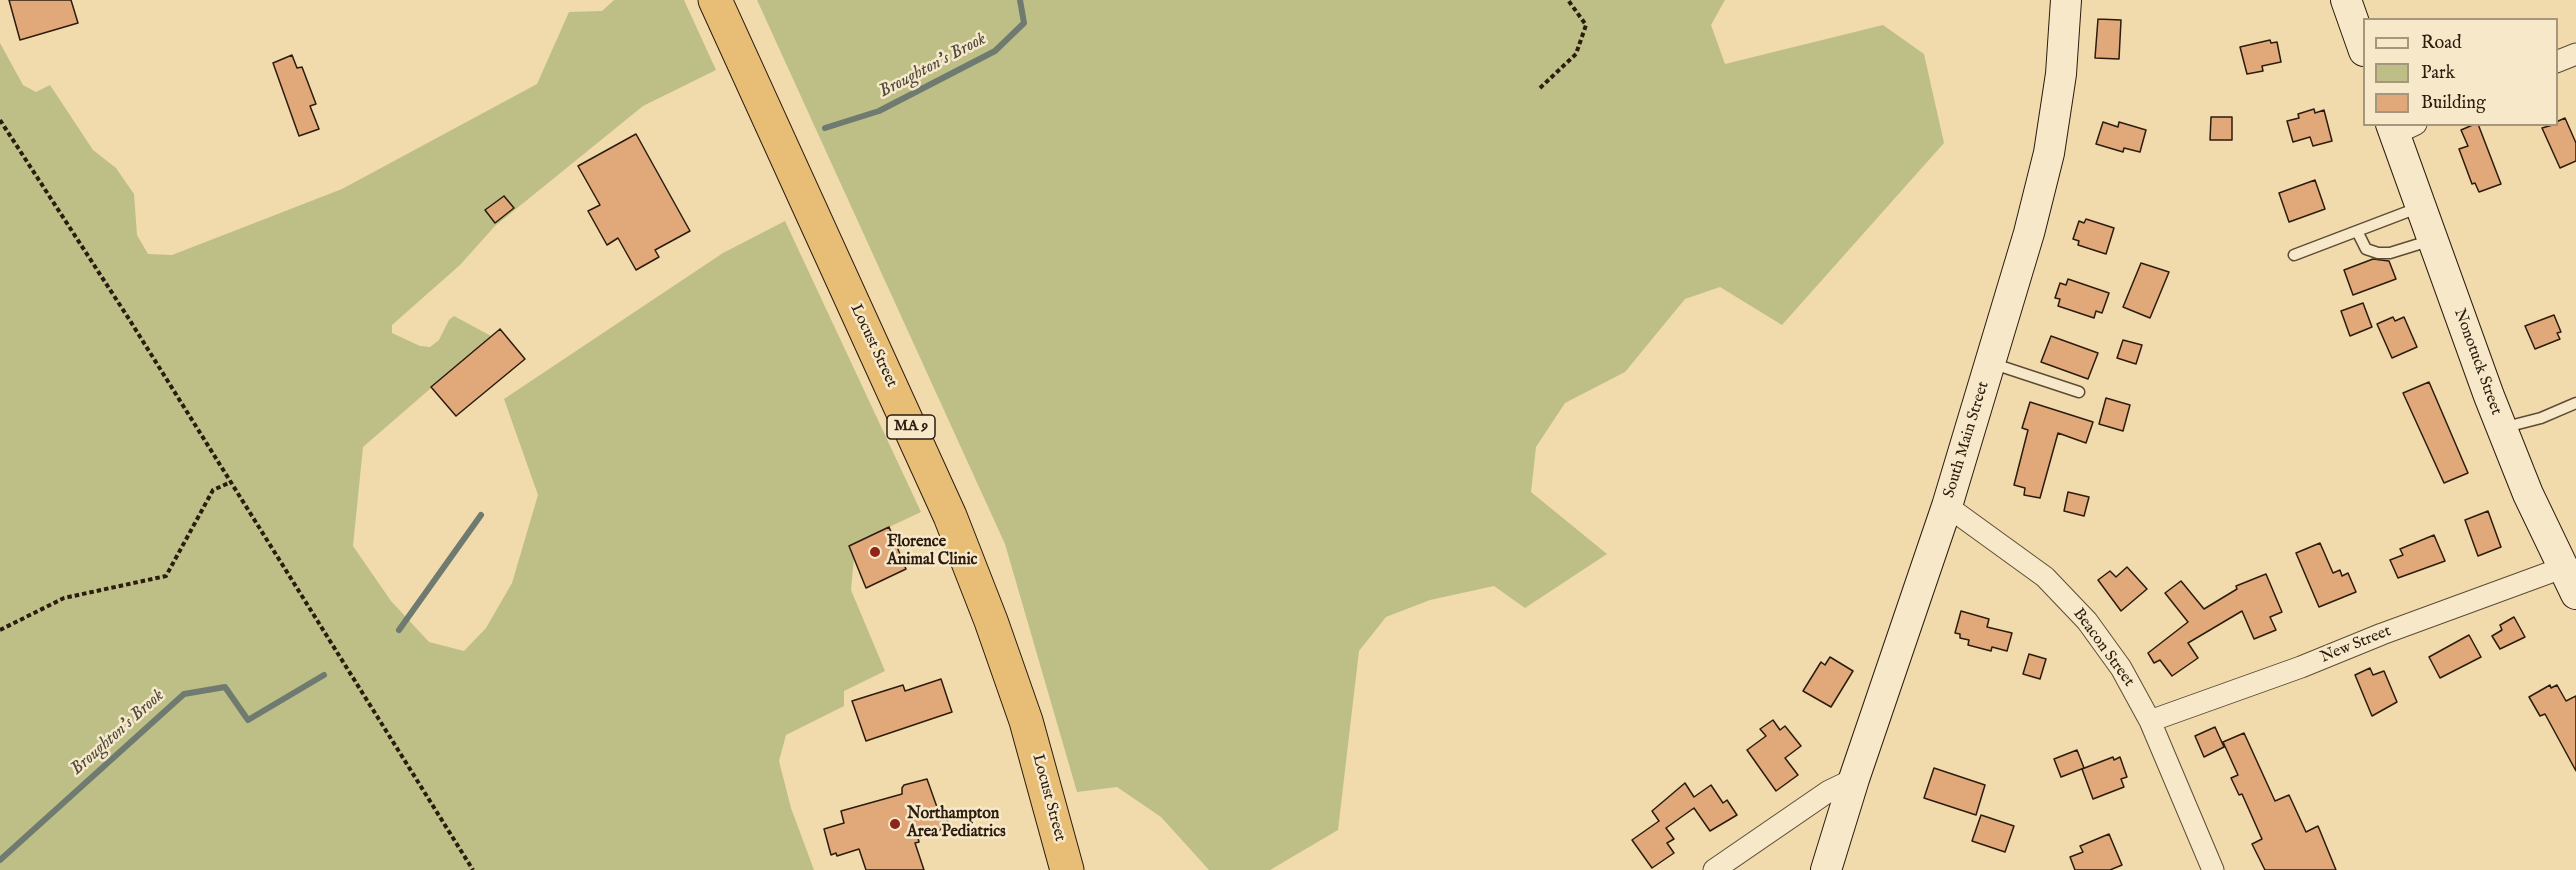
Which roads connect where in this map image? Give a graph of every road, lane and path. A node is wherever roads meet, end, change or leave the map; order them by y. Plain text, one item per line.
1 (715, 0) edge
2 (1568, 0) edge
3 (2066, 0) edge
4 (2346, 0) edge
5 (2363, 48) edge
6 (2576, 54) edge
7 (2558, 61) edge
8 (1540, 88) dead end
9 (0, 120) edge
10 (2401, 128) edge
11 (2420, 207) junction
12 (2358, 231) junction
13 (2433, 240) junction
14 (2294, 255) dead end
15 (1990, 362) junction
16 (2079, 392) dead end
17 (2576, 403) edge
18 (2502, 428) junction
19 (231, 482) junction
20 (1947, 507) junction
21 (2562, 568) junction
22 (2576, 594) edge
23 (0, 630) edge
24 (2150, 721) junction
25 (1854, 779) junction
26 (473, 870) edge
27 (1067, 870) edge
28 (1714, 870) edge
29 (1826, 870) edge
30 (2213, 870) edge

1 - 27 highway, Locust Street / MA 9
2 - 8 path
3 - 15 main road, South Main Street
4 - 5 main road
6 - 7 street
9 - 19 path
10 - 11 main road, Nonotuck Street
11 - 12 lane
11 - 13 main road, Nonotuck Street
12 - 13 lane
12 - 14 lane
13 - 18 main road, Nonotuck Street
15 - 16 lane
15 - 20 main road, South Main Street
17 - 18 lane
18 - 21 main road, Nonotuck Street
19 - 23 path
19 - 26 path
20 - 24 street, Beacon Street
20 - 25 main road, South Main Street
21 - 22 main road, Nonotuck Street
21 - 24 street, New Street
24 - 30 street, Beacon Street
25 - 28 street
25 - 29 main road, South Main Street

